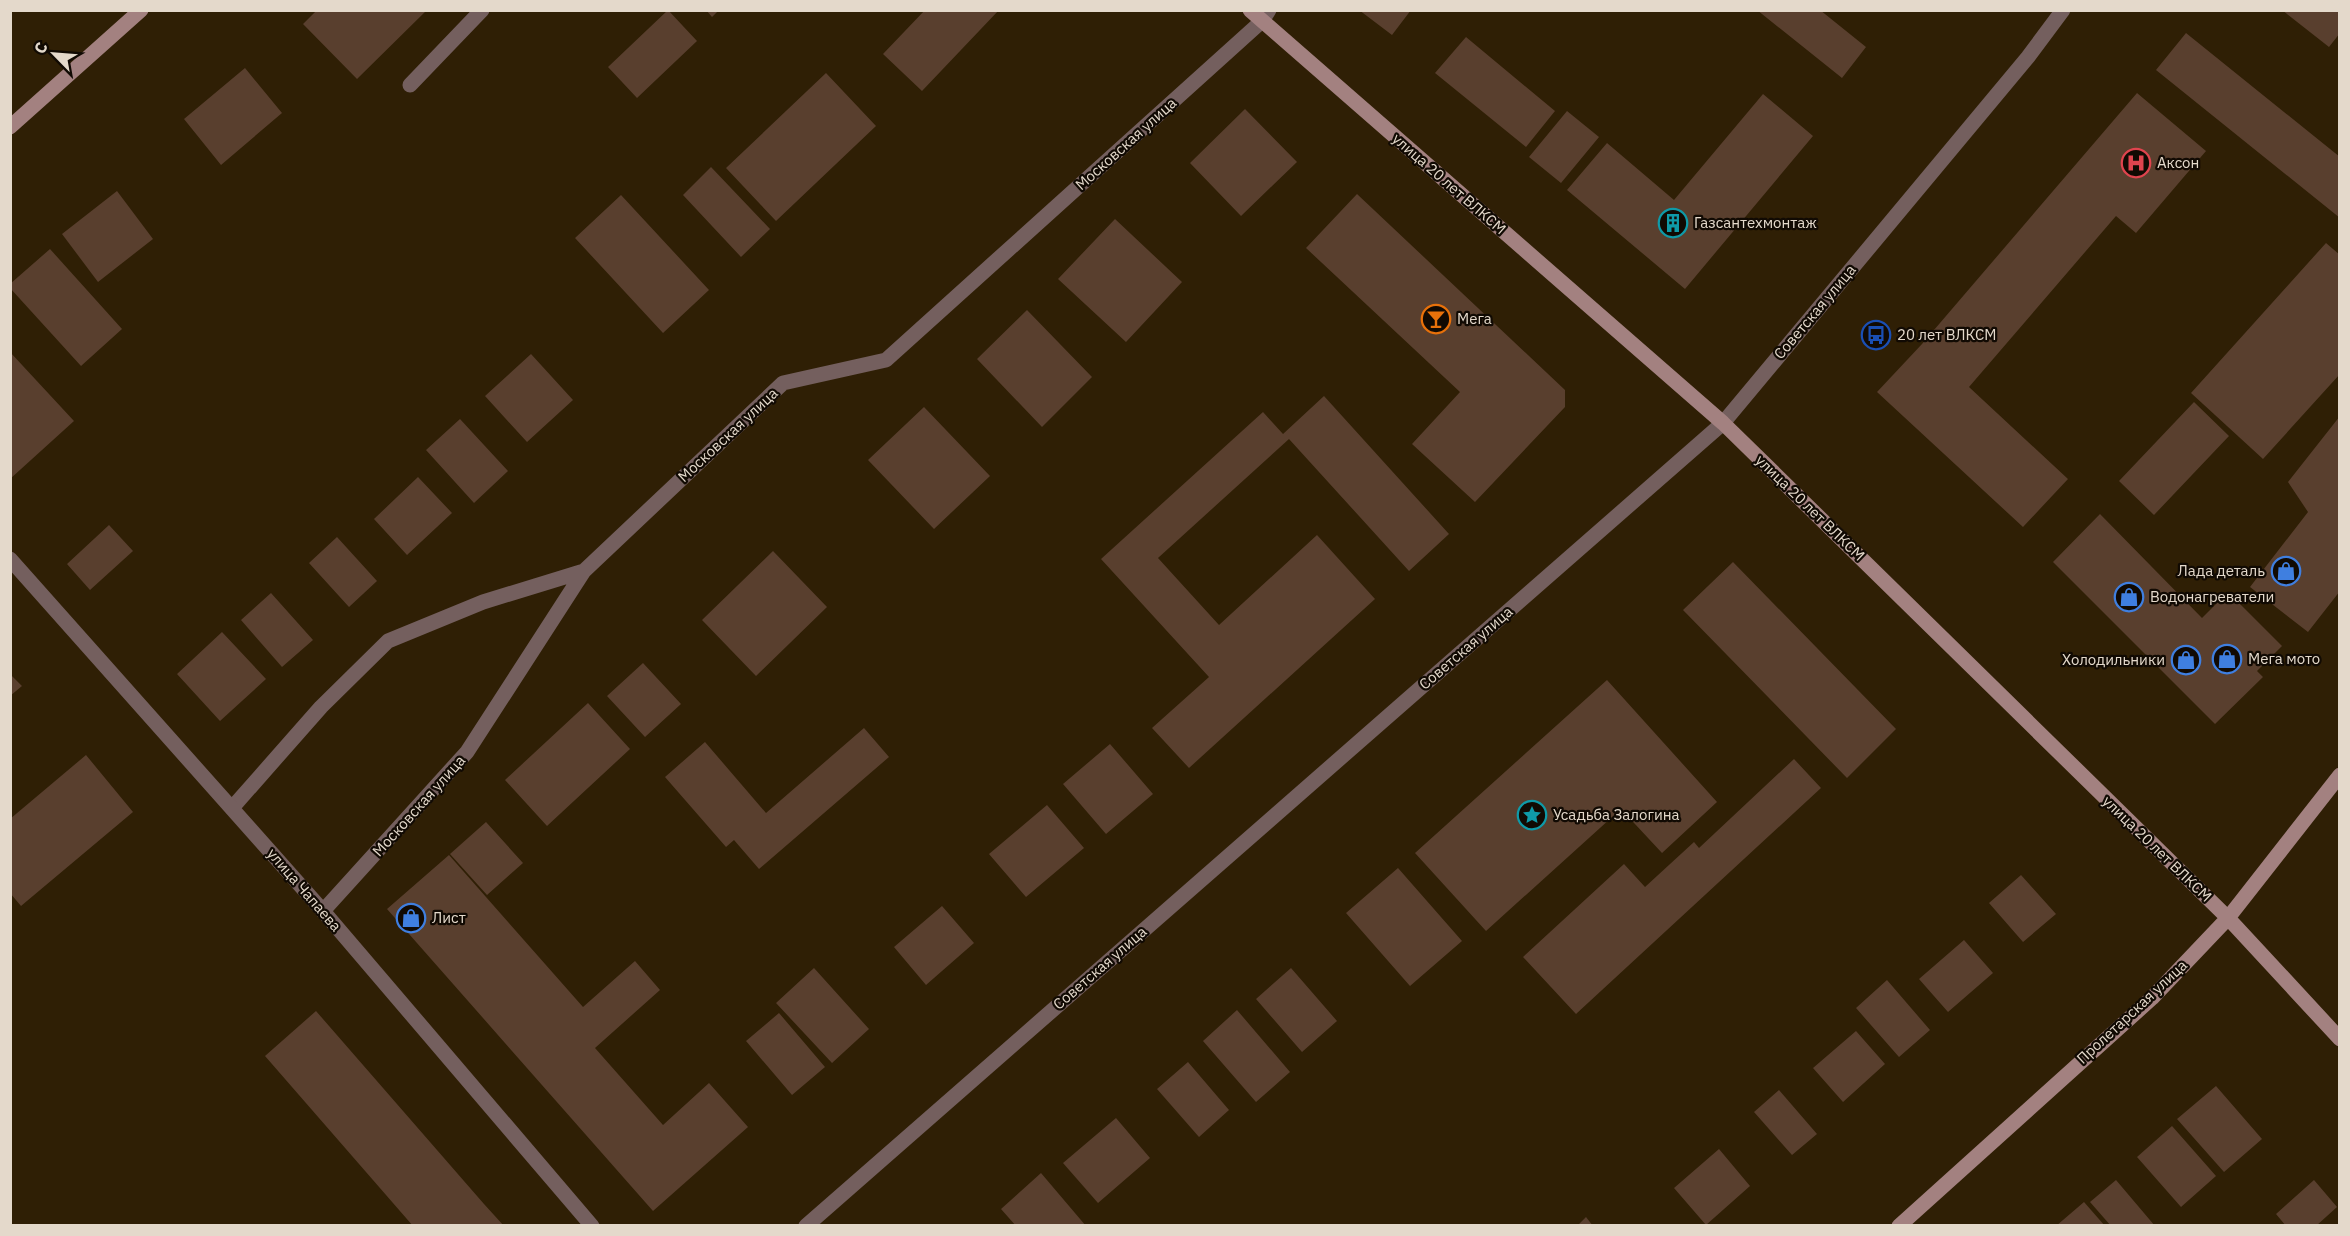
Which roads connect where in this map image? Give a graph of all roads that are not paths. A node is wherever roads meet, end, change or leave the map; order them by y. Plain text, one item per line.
1 (141, 10) edge
2 (482, 10) edge
3 (2063, 10) edge
4 (1261, 14) edge
5 (410, 85) dead end
6 (10, 127) edge
7 (1723, 423) junction
8 (10, 559) edge
9 (584, 571) junction
10 (2340, 775) edge
11 (232, 808) junction
12 (323, 911) junction
13 (2228, 918) junction
14 (2340, 1039) edge
15 (592, 1226) edge
16 (806, 1226) edge
17 (1899, 1226) edge

1 - 6 street
2 - 5 street
3 - 7 street, Советская улица
4 - 7 street, улица 20 лет ВЛКСМ
4 - 9 street, Московская улица
7 - 13 street, улица 20 лет ВЛКСМ
7 - 16 street, Советская улица
8 - 11 street, улица Чапаева
9 - 11 street
9 - 12 street, Московская улица
10 - 13 street, Пролетарская улица
11 - 12 street, улица Чапаева
12 - 15 street, улица Чапаева
13 - 14 street, улица 20 лет ВЛКСМ
13 - 17 street, Пролетарская улица

